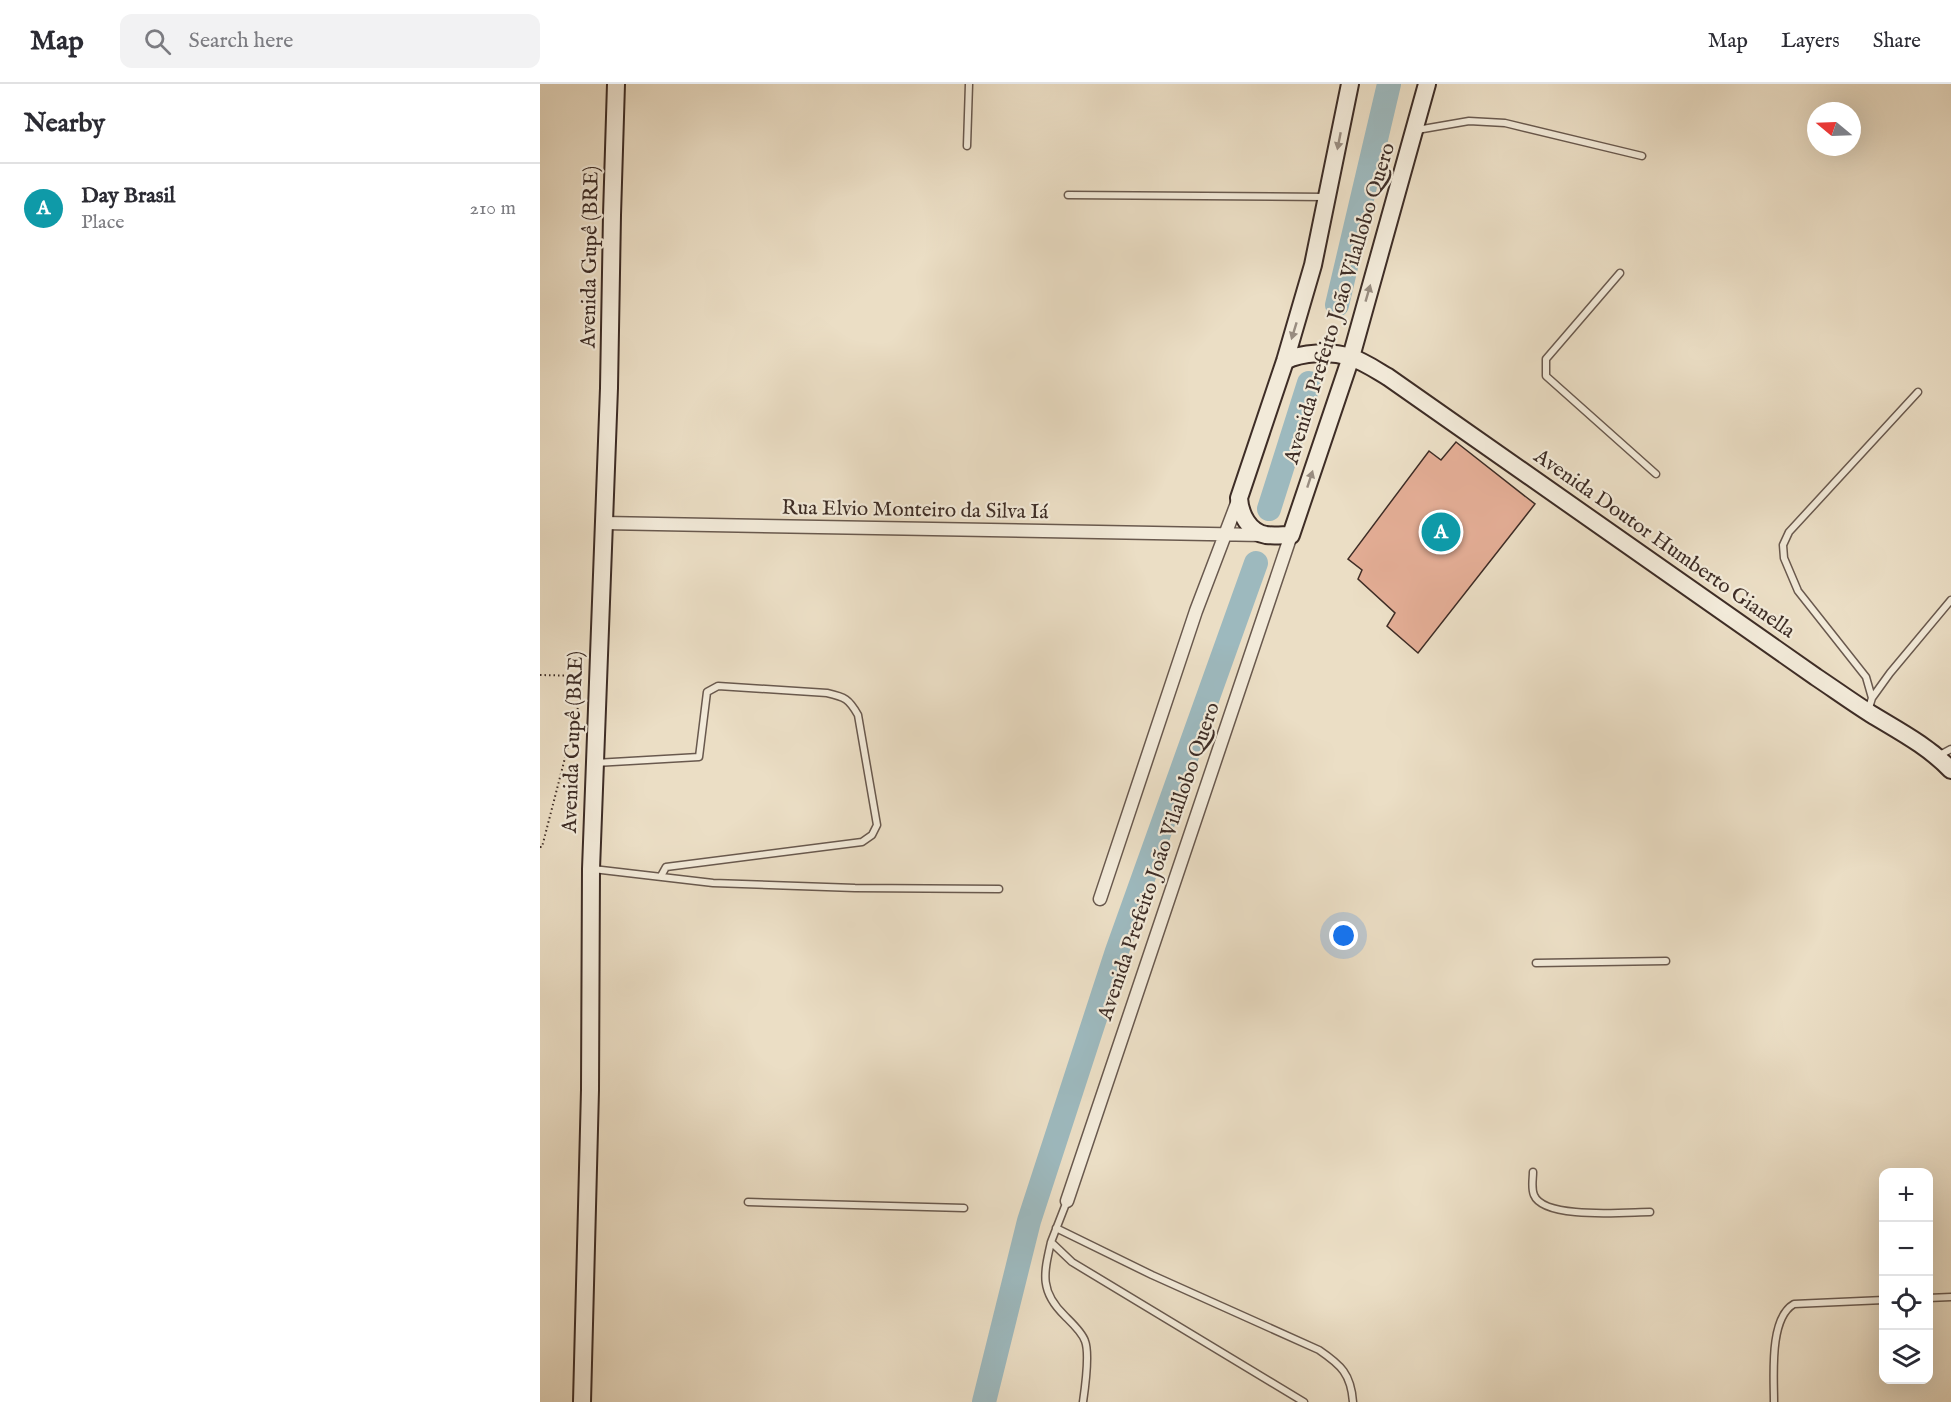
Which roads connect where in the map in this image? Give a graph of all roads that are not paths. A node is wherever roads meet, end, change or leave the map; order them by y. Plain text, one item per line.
1 (616, 84) edge
2 (969, 84) edge
3 (1350, 84) edge
4 (1427, 84) edge
5 (1415, 130) junction
6 (967, 146) dead end
7 (1642, 156) dead end
8 (1068, 195) dead end
9 (1328, 197) junction
10 (1620, 273) dead end
11 (1351, 357) junction
12 (1285, 361) junction
13 (1918, 392) dead end
14 (1656, 474) dead end
15 (1239, 498) junction
16 (604, 523) junction
17 (1225, 535) junction
18 (1266, 535) junction
19 (1291, 535) junction
20 (1951, 600) edge
21 (1870, 705) junction
22 (1945, 753) edge
23 (594, 763) junction
24 (1951, 770) edge
25 (591, 868) junction
26 (662, 876) junction
27 (999, 889) dead end
28 (1100, 899) dead end
29 (1666, 961) dead end
30 (1536, 963) dead end
31 (1533, 1172) dead end
32 (1067, 1201) joint
33 (748, 1202) dead end
34 (964, 1208) dead end
35 (1650, 1212) dead end
36 (1056, 1228) junction
37 (1051, 1242) junction
38 (1951, 1297) edge
39 (1933, 1298) edge
40 (1879, 1300) edge
41 (582, 1402) edge
42 (1083, 1402) edge
43 (1304, 1402) edge
44 (1353, 1402) edge
45 (1774, 1402) edge

1 - 16 main road, Avenida Gupê (BRE)
2 - 6 lane
3 -> 9 main road, Avenida Prefeito João Vilallobo Quero
4 - 5 main road, Avenida Prefeito João Vilallobo Quero
5 - 7 lane
11 -> 5 main road, Avenida Prefeito João Vilallobo Quero
8 - 9 lane
9 -> 12 main road, Avenida Prefeito João Vilallobo Quero
10 - 14 lane
11 - 12 main road
19 -> 11 main road, Avenida Prefeito João Vilallobo Quero
11 - 21 main road, Avenida Doutor Humberto Gianella
12 - 15 main road, Avenida Prefeito João Vilallobo Quero
13 - 21 lane
15 - 17 street, Avenida Prefeito João Vilallobo Quero
15 - 18 main road
16 - 17 street, Rua Elvio Monteiro da Silva Iá
16 - 23 main road, Avenida Gupê (BRE)
17 - 18 street
17 - 28 street, Avenida Prefeito João Vilallobo Quero
18 - 19 main road
19 - 32 street, Avenida Prefeito João Vilallobo Quero
20 - 21 lane
21 - 22 main road, Avenida Doutor Humberto Gianella
22 - 24 main road, Avenida Doutor Humberto Gianella
23 - 25 main road, Avenida Gupê (BRE)
23 - 26 lane
25 - 26 lane
25 - 41 main road, Avenida Gupê (BRE)
26 - 27 lane
29 - 30 lane
31 - 35 lane
32 - 36 lane
33 - 34 lane
36 - 37 lane
36 - 44 lane
37 - 42 lane
37 - 43 lane
38 - 39 lane
40 - 45 lane

